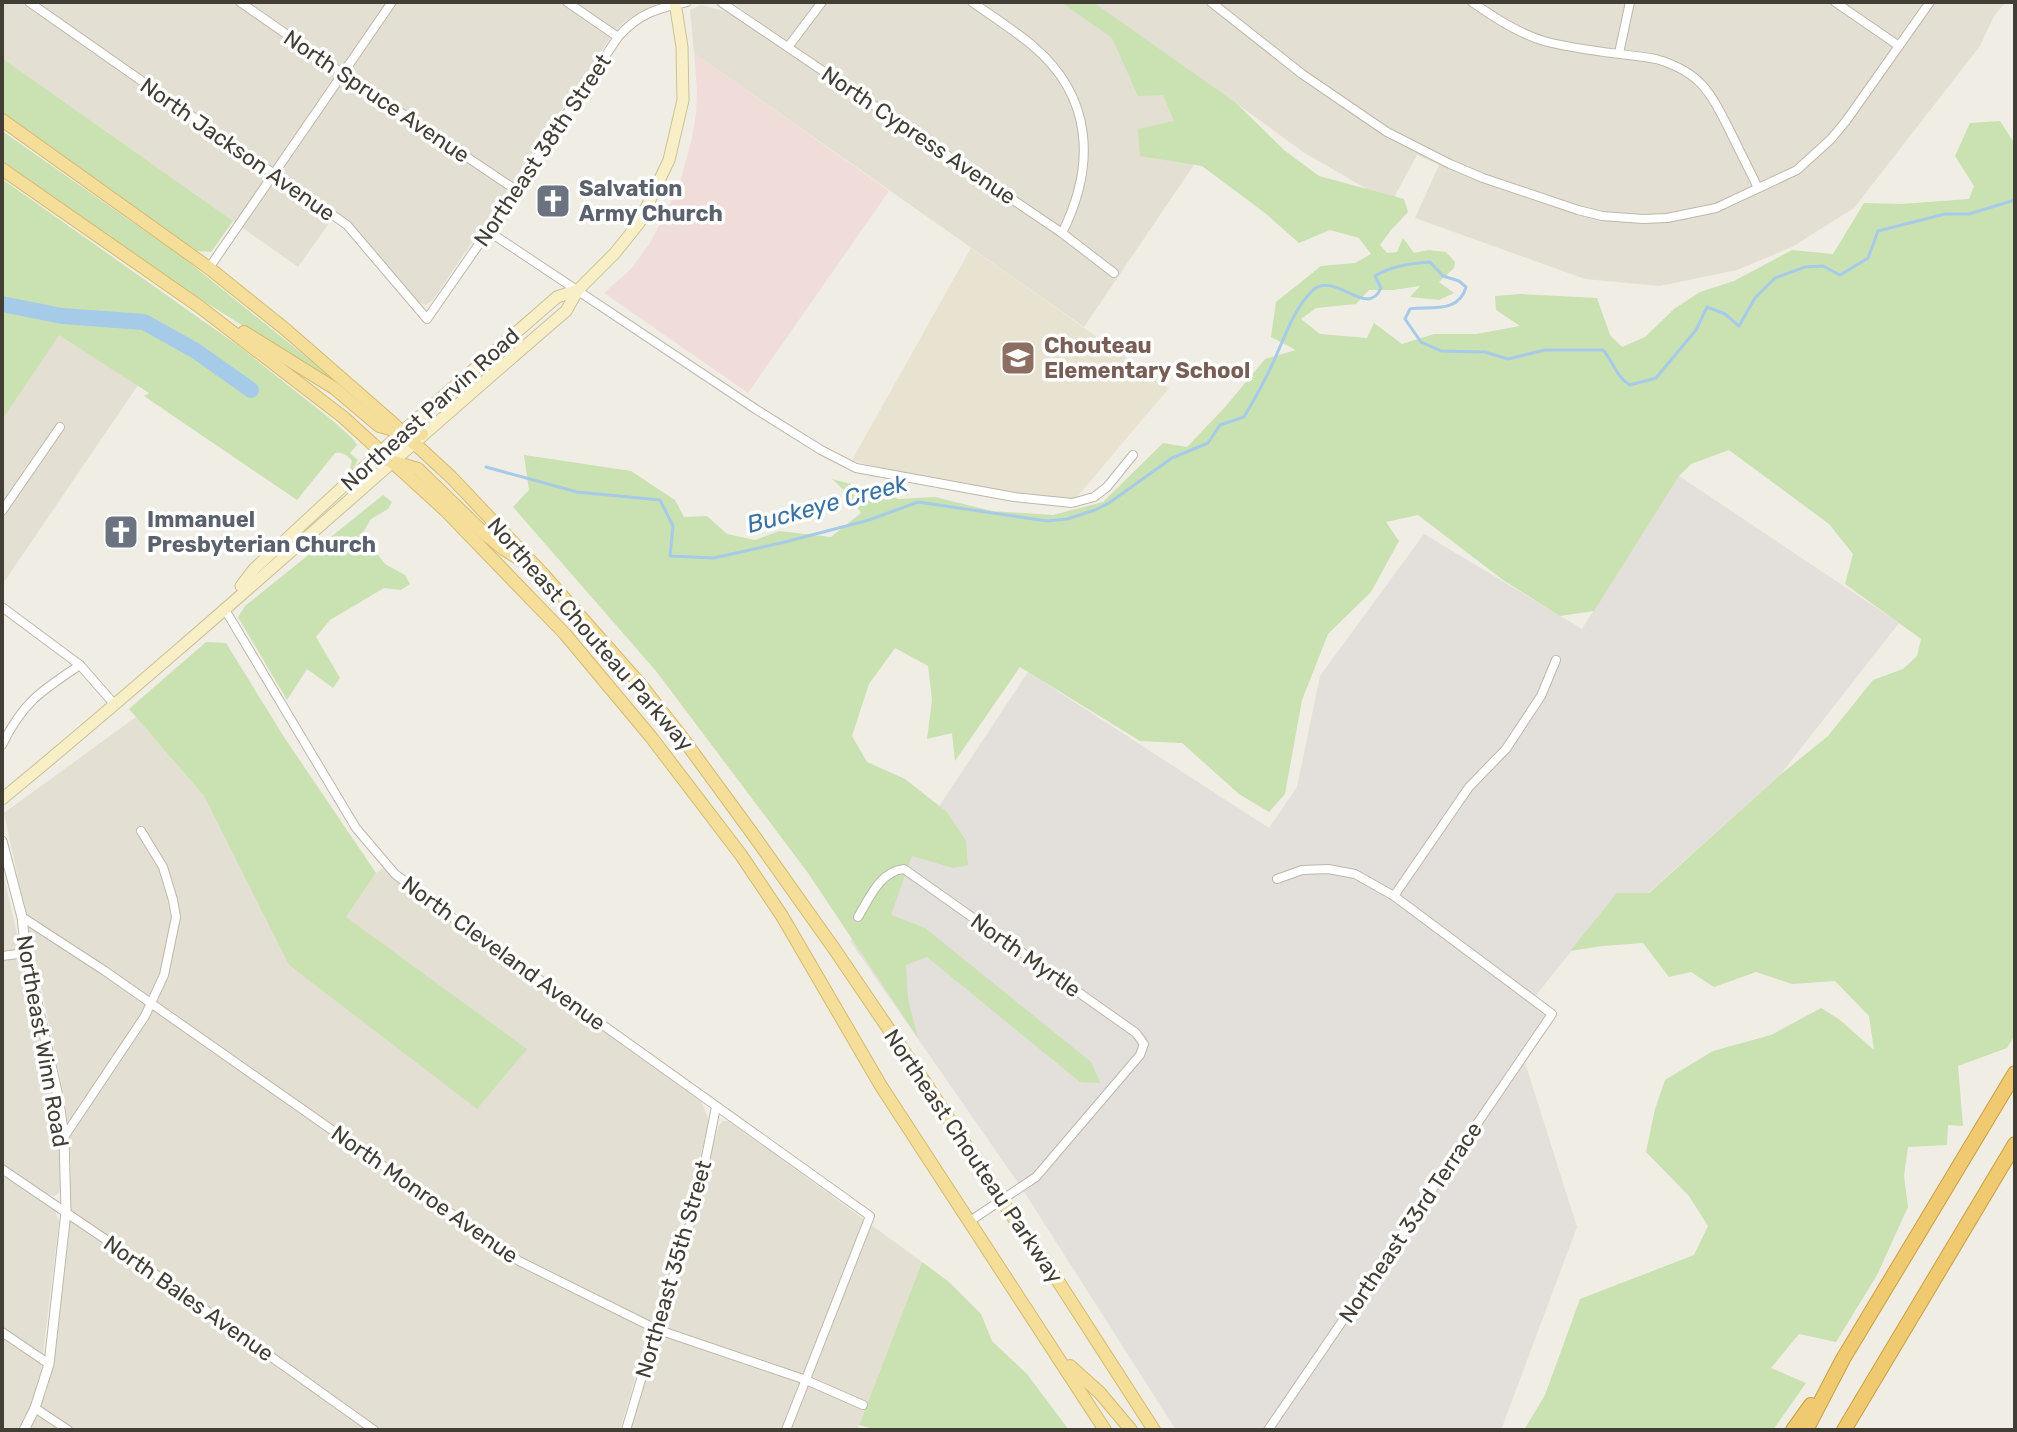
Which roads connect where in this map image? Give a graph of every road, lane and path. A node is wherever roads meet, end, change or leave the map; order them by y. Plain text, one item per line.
1 (29, 2) edge
2 (240, 2) edge
3 (392, 2) edge
4 (567, 2) edge
5 (721, 2) edge
6 (822, 2) edge
7 (972, 2) edge
8 (990, 2) edge
9 (1211, 2) edge
10 (1472, 2) edge
11 (1630, 2) edge
12 (1835, 2) edge
13 (1930, 2) edge
14 (679, 3) edge
15 (984, 10) junction
16 (618, 37) junction
17 (1899, 46) junction
18 (788, 47) junction
19 (1619, 53) junction
20 (342, 73) junction
21 (2, 120) edge
22 (2, 169) edge
23 (275, 174) junction
24 (1758, 188) junction
25 (516, 190) junction
26 (488, 231) junction
27 (1062, 233) junction
28 (209, 268) junction
29 (1114, 273) dead end
30 (578, 290) junction
31 (200, 307) junction
32 (427, 319) joint
33 (60, 427) dead end
34 (402, 432) junction
35 (418, 438) junction
36 (1133, 455) dead end
37 (376, 456) junction
38 (391, 461) junction
39 (2, 511) edge
40 (542, 573) junction
41 (2, 607) edge
42 (224, 608) junction
43 (1556, 660) dead end
44 (80, 665) junction
45 (115, 705) junction
46 (2, 745) edge
47 (2, 799) edge
48 (141, 831) dead end
49 (2, 841) edge
50 (1277, 879) dead end
51 (1394, 896) junction
52 (22, 917) junction
53 (858, 917) dead end
54 (26, 953) junction
55 (2, 956) edge
56 (152, 1004) junction
57 (2015, 1073) edge
58 (716, 1107) junction
59 (64, 1137) junction
60 (2015, 1144) edge
61 (2, 1169) edge
62 (1002, 1201) junction
63 (66, 1212) junction
64 (970, 1221) junction
65 (656, 1329) junction
66 (2, 1332) edge
67 (1056, 1353) junction
68 (1843, 1359) junction
69 (49, 1364) junction
70 (1879, 1373) junction
71 (806, 1380) junction
72 (863, 1405) dead end
73 (35, 1408) junction
74 (24, 1430) edge
75 (68, 1430) edge
76 (374, 1430) edge
77 (626, 1430) edge
78 (786, 1430) edge
79 (1105, 1430) edge
80 (1131, 1430) edge
81 (1154, 1430) edge
82 (1268, 1430) edge
83 (1793, 1430) edge
84 (1806, 1430) edge
85 (1844, 1430) edge
86 (1857, 1430) edge

1 - 23 street, North Jackson Avenue
2 - 20 street, North Spruce Avenue
3 - 20 street
4 - 16 street
5 - 18 street, North Cypress Avenue
6 - 18 street
7 - 15 street
8 - 15 street
9 - 24 street
10 - 19 street
11 - 19 street
12 - 17 street
13 - 17 street
14 - 16 street, Northeast 38th Street
14 - 30 main road, Northeast Parvin Road
15 - 27 street
16 - 25 street, Northeast 38th Street
17 - 24 street
18 - 27 street, North Cypress Avenue
19 - 24 street
20 - 23 street
20 - 25 street, North Spruce Avenue
21 - 28 main road, Northeast Chouteau Parkway
22 - 31 main road, Northeast Chouteau Parkway
23 - 28 street
23 - 32 street, North Jackson Avenue
25 - 26 street, Northeast 38th Street
26 - 30 street
26 - 32 street, Northeast 38th Street
27 - 29 street, North Cypress Avenue
28 - 34 main road, Northeast Chouteau Parkway
30 - 34 main road, Northeast Parvin Road
30 - 35 main road, Northeast Parvin Road
30 - 36 street
31 - 34 main road
31 - 37 main road, Northeast Chouteau Parkway
33 - 39 street
34 - 35 main road, Northeast Chouteau Parkway
34 - 37 main road, Northeast Parvin Road
35 - 38 main road, Northeast Parvin Road
35 - 40 main road, Northeast Chouteau Parkway
37 - 38 main road, Northeast Chouteau Parkway
37 - 42 main road, Northeast Parvin Road
38 - 40 main road
38 - 42 main road, Northeast Parvin Road
38 - 64 main road, Northeast Chouteau Parkway
40 - 62 main road, Northeast Chouteau Parkway
41 - 44 street
42 - 45 main road, Northeast Parvin Road
42 - 58 street, North Cleveland Avenue
43 - 51 street
44 - 45 street
44 - 46 street
45 - 47 main road, Northeast Parvin Road
48 - 56 street
49 - 52 street, Northeast Winn Road
50 - 51 street
51 - 82 street, Northeast 33rd Terrace
52 - 54 street, Northeast Winn Road
52 - 56 street, North Monroe Avenue
53 - 62 street, North Myrtle
54 - 55 street
54 - 59 street, Northeast Winn Road
56 - 59 street
56 - 65 street, North Monroe Avenue
57 - 68 highway
58 - 65 street, Northeast 35th Street
58 - 71 street, North Cleveland Avenue
59 - 63 street, Northeast Winn Road
60 - 70 highway
61 - 63 street, North Bales Avenue
62 - 64 street
62 - 81 main road, Northeast Chouteau Parkway
63 - 69 street, Northeast Winn Road
63 - 76 street, North Bales Avenue
64 - 67 main road, Northeast Chouteau Parkway
65 - 71 street, North Monroe Avenue
65 - 77 street, Northeast 35th Street
66 - 69 street
67 - 79 main road, Northeast Chouteau Parkway
67 - 80 main road
68 - 83 highway
68 - 84 highway
69 - 73 street, Northeast Winn Road
70 - 85 highway
70 - 86 highway
71 - 72 street, North Monroe Avenue
71 - 78 street
73 - 74 street, Northeast Winn Road
73 - 75 street

